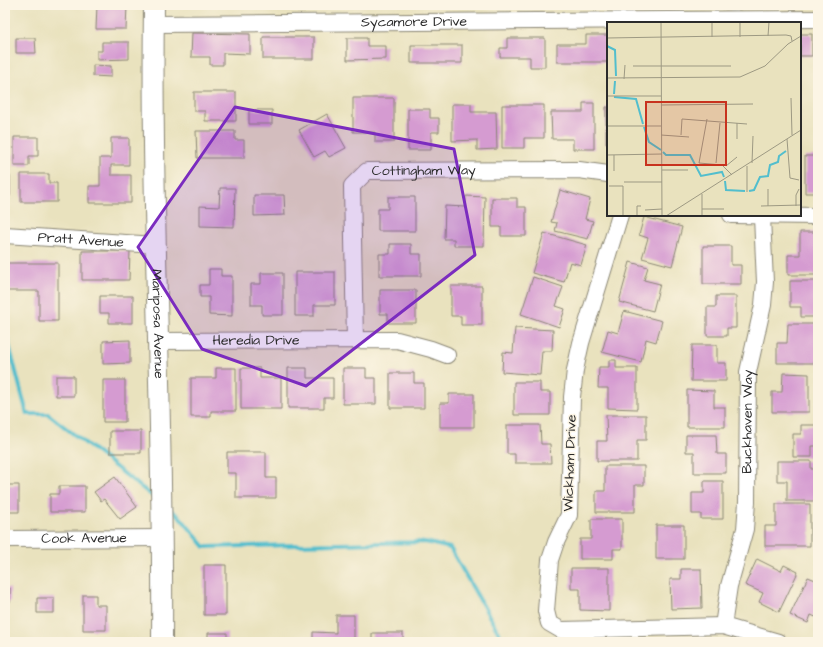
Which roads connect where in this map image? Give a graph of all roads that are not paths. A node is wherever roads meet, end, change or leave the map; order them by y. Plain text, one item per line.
1 (153, 15) edge
2 (818, 19) edge
3 (607, 174) edge
4 (620, 216) edge
5 (746, 216) edge
6 (818, 216) edge
7 (762, 217) junction
8 (5, 235) edge
9 (156, 245) junction
10 (355, 340) junction
11 (157, 341) junction
12 (447, 355) dead end
13 (163, 532) junction
14 (5, 539) edge
15 (723, 626) junction
16 (162, 642) edge
17 (778, 642) edge

1 - 2 street, Sycamore Drive
1 - 9 street, Mariposa Avenue
3 - 10 street, Cottingham Way
4 - 15 street, Wickham Drive
5 - 7 street
6 - 7 street
7 - 15 street, Buckhaven Way
8 - 9 street, Pratt Avenue
9 - 11 street, Mariposa Avenue
10 - 11 street, Heredia Drive
10 - 12 street, Heredia Drive
11 - 13 street, Mariposa Avenue
13 - 14 street, Cook Avenue
13 - 16 street, Mariposa Avenue
15 - 17 street, Wickham Drive

